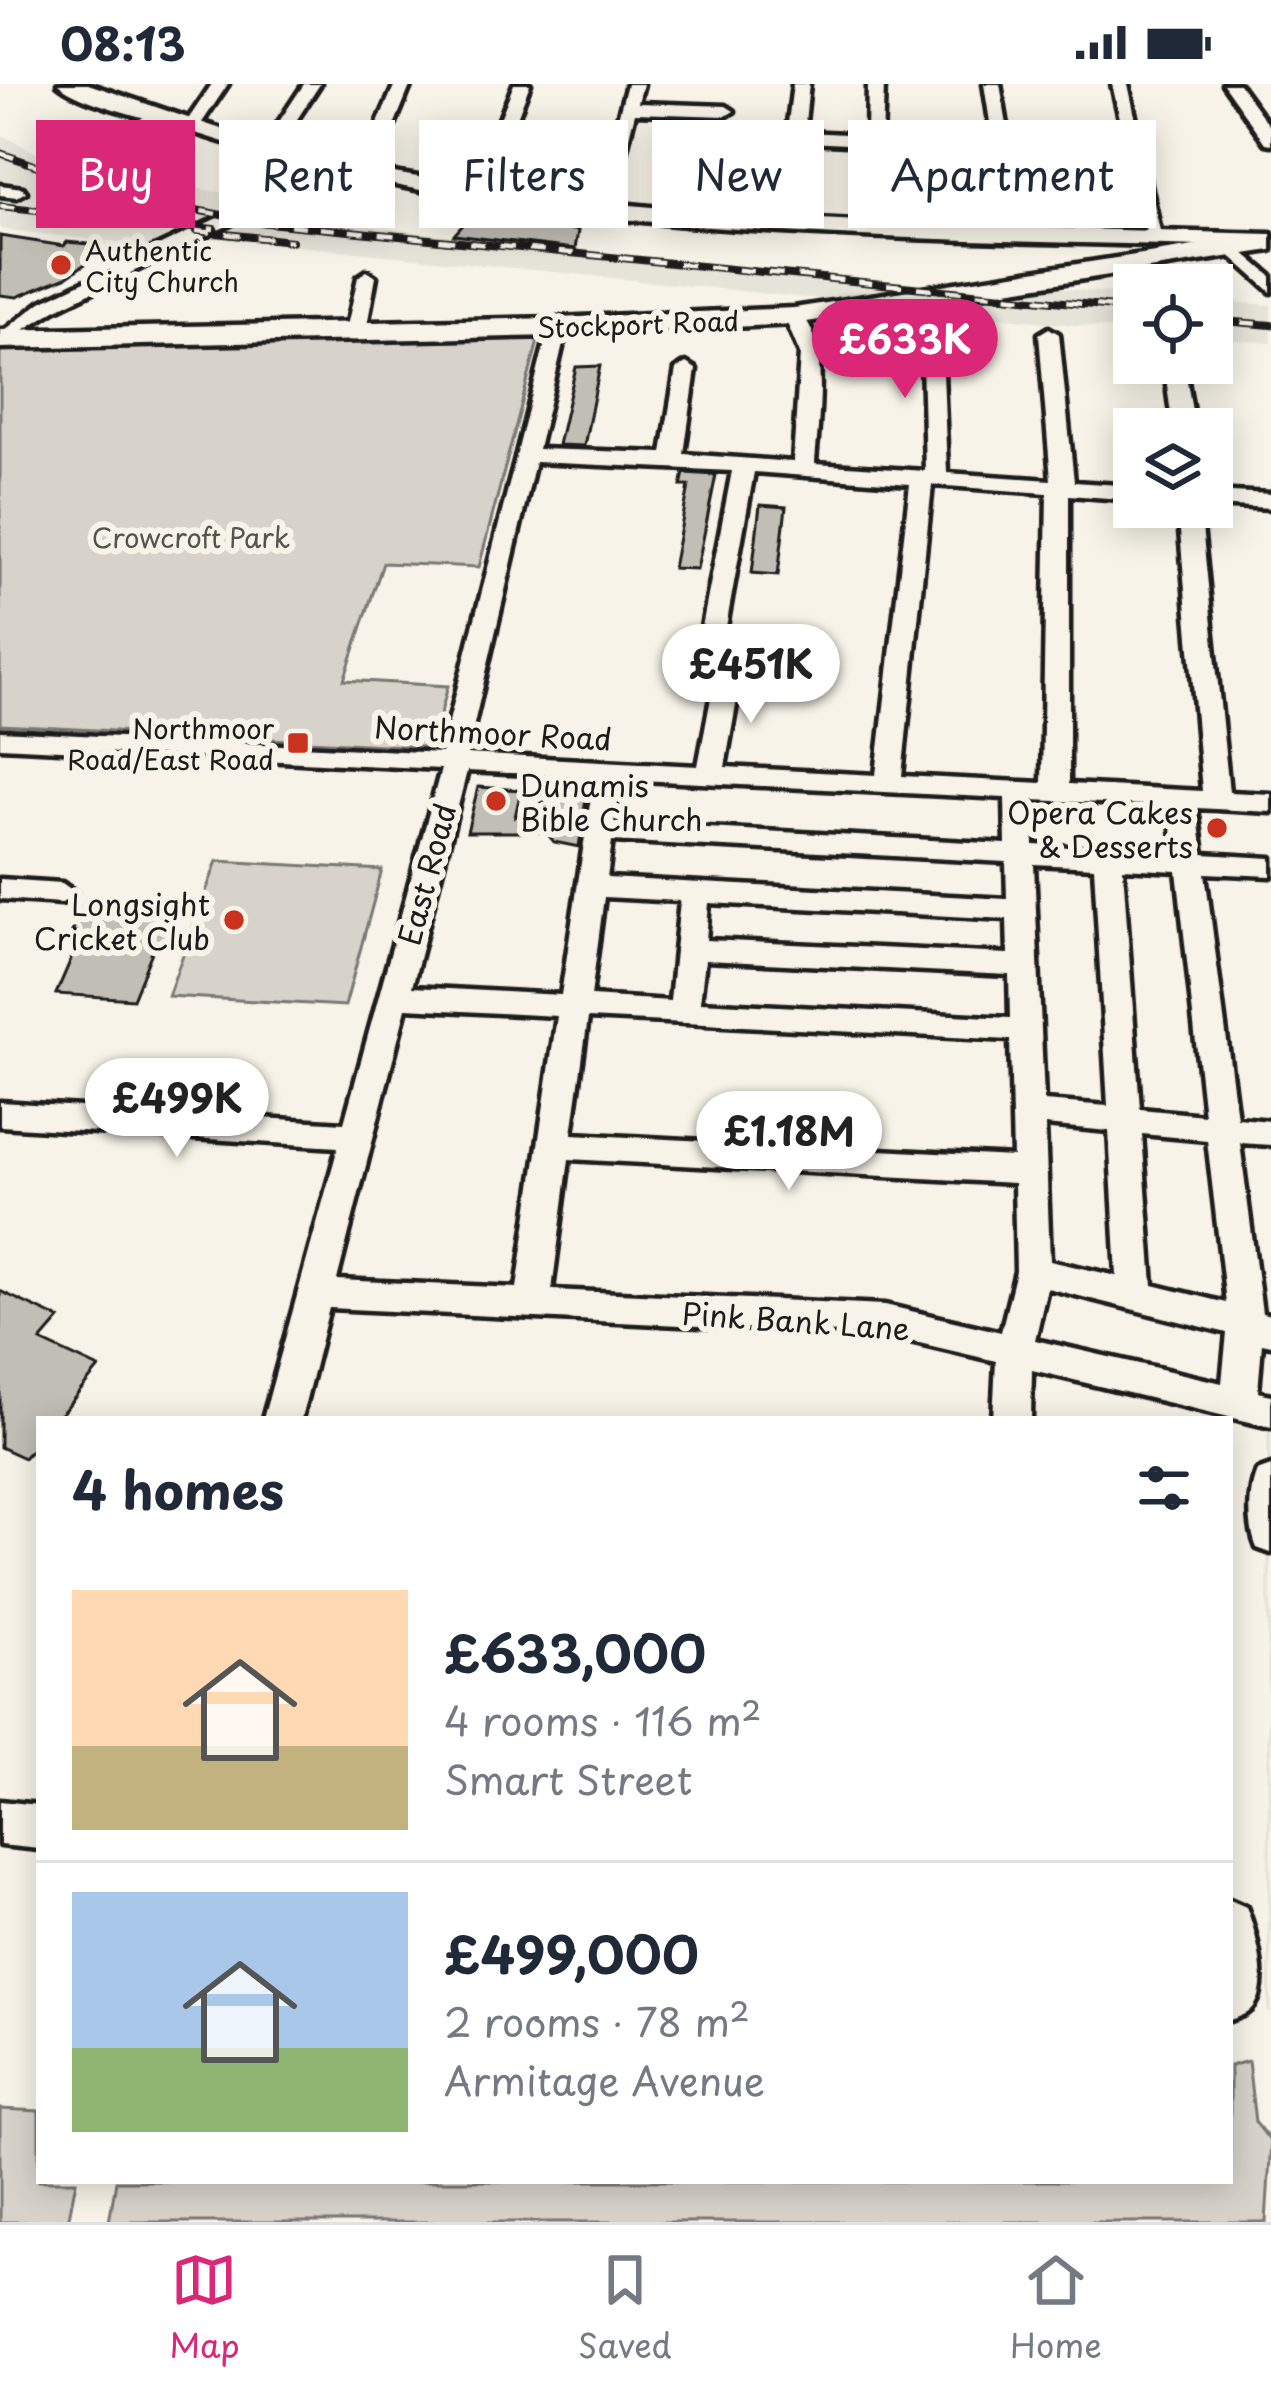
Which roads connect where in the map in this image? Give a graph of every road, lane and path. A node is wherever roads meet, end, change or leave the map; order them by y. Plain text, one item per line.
1 (68, 84) edge
2 (220, 84) edge
3 (312, 84) edge
4 (403, 84) edge
5 (522, 84) edge
6 (635, 84) edge
7 (801, 84) edge
8 (876, 84) edge
9 (992, 84) edge
10 (1120, 84) edge
11 (1231, 84) edge
12 (117, 91) edge
13 (629, 108) junction
14 (726, 111) dead end
15 (160, 114) junction
16 (144, 120) edge
17 (180, 120) edge
18 (288, 120) edge
19 (388, 120) edge
20 (508, 120) edge
21 (626, 120) edge
22 (797, 120) edge
23 (875, 120) edge
24 (195, 121) edge
25 (1271, 139) edge
26 (219, 224) edge
27 (909, 228) edge
28 (1016, 231) junction
29 (1156, 236) junction
30 (1271, 242) edge
31 (1226, 243) junction
32 (1182, 255) junction
33 (368, 277) dead end
34 (1271, 286) edge
35 (794, 316) junction
36 (931, 322) dead end
37 (557, 328) junction
38 (356, 331) junction
39 (1049, 334) dead end
40 (3, 339) edge
41 (686, 369) dead end
42 (526, 455) junction
43 (672, 460) junction
44 (744, 465) junction
45 (804, 468) junction
46 (929, 478) junction
47 (1060, 488) junction
48 (1113, 492) edge
49 (1233, 499) edge
50 (1271, 502) edge
51 (1191, 528) edge
52 (715, 627) dead end
53 (730, 666) dead end
54 (0, 739) edge
55 (453, 763) junction
56 (608, 770) junction
57 (710, 774) junction
58 (888, 783) junction
59 (1018, 788) junction
60 (1054, 790) junction
61 (1182, 798) junction
62 (1216, 800) junction
63 (1271, 803) edge
64 (599, 831) junction
65 (1019, 852) junction
66 (1108, 857) junction
67 (1190, 862) junction
68 (1271, 867) edge
69 (591, 887) junction
70 (13, 890) edge
71 (695, 892) junction
72 (62, 893) dead end
73 (1021, 910) junction
74 (692, 949) junction
75 (1022, 965) junction
76 (393, 997) junction
77 (574, 1005) junction
78 (684, 1011) junction
79 (1023, 1030) junction
80 (1025, 1111) junction
81 (0, 1114) edge
82 (1127, 1120) junction
83 (1222, 1128) junction
84 (1271, 1133) edge
85 (358, 1136) junction
86 (554, 1146) junction
87 (1027, 1172) junction
88 (1033, 1271) junction
89 (312, 1293) junction
90 (1136, 1295) junction
91 (532, 1303) junction
92 (1258, 1328) edge
93 (1015, 1352) junction
94 (1255, 1407) edge
95 (283, 1416) edge
96 (1012, 1416) edge
97 (1271, 1483) edge
98 (1271, 1535) edge
99 (0, 1823) edge
100 (36, 1826) edge
101 (1233, 1948) edge
102 (1233, 1994) edge

1 - 12 main road
2 - 24 street
3 - 18 street
4 - 19 street
5 - 20 street
6 - 13 street
7 - 22 street
8 - 23 street
9 - 28 street
10 - 29 street
11 - 25 street
12 - 15 main road
13 - 14 street
13 - 21 street
15 - 16 street
15 - 17 main road
26 - 40 street
27 - 28 main road
28 - 29 main road
29 - 31 main road
29 - 32 main road
30 - 31 highway, Stockport Road
31 - 32 highway, Stockport Road
31 - 34 street
32 - 35 highway, Stockport Road
33 - 38 street
35 - 37 highway, Stockport Road
35 - 45 street
36 - 46 street
37 - 38 highway, Stockport Road
37 - 42 street, East Road
38 - 40 highway, Stockport Road
39 - 47 street
41 - 43 street
42 - 43 street
42 - 55 street, East Road
43 - 44 street
44 - 45 street
44 - 52 street
45 - 46 street
46 - 47 street
46 - 58 street
47 - 48 street
47 - 60 street
49 - 50 street
51 - 62 street
53 - 57 street
54 - 55 street, Northmoor Road
55 - 56 street, Northmoor Road
55 - 76 street, East Road
56 - 57 street, Northmoor Road
56 - 64 street
57 - 58 street, Northmoor Road
58 - 59 street, Northmoor Road
59 - 60 street, Northmoor Road
59 - 65 street
60 - 61 street, Northmoor Road
61 - 62 street, Northmoor Road
61 - 67 street
62 - 63 street, Northmoor Road
64 - 65 street
64 - 69 street
65 - 66 street
65 - 73 street
66 - 67 street
66 - 82 street
67 - 68 street
67 - 83 street
69 - 71 street
69 - 77 street
70 - 72 street
71 - 73 street
71 - 74 street
73 - 75 street
74 - 75 street
74 - 78 street
75 - 79 street
76 - 77 street
76 - 85 street, East Road
77 - 78 street
77 - 86 street
78 - 79 street
79 - 80 street
80 - 82 street
80 - 87 street
81 - 85 street
82 - 83 street
82 - 90 street
83 - 84 street
83 - 92 street
85 - 89 street, East Road
86 - 87 street
86 - 91 street
87 - 88 street
88 - 90 street
88 - 93 street
89 - 91 street, Pink Bank Lane
89 - 95 street, East Road
90 - 92 street
91 - 93 street, Pink Bank Lane
92 - 94 street
93 - 94 street, Pink Bank Lane
93 - 96 street
97 - 98 street
99 - 100 street
101 - 102 street

